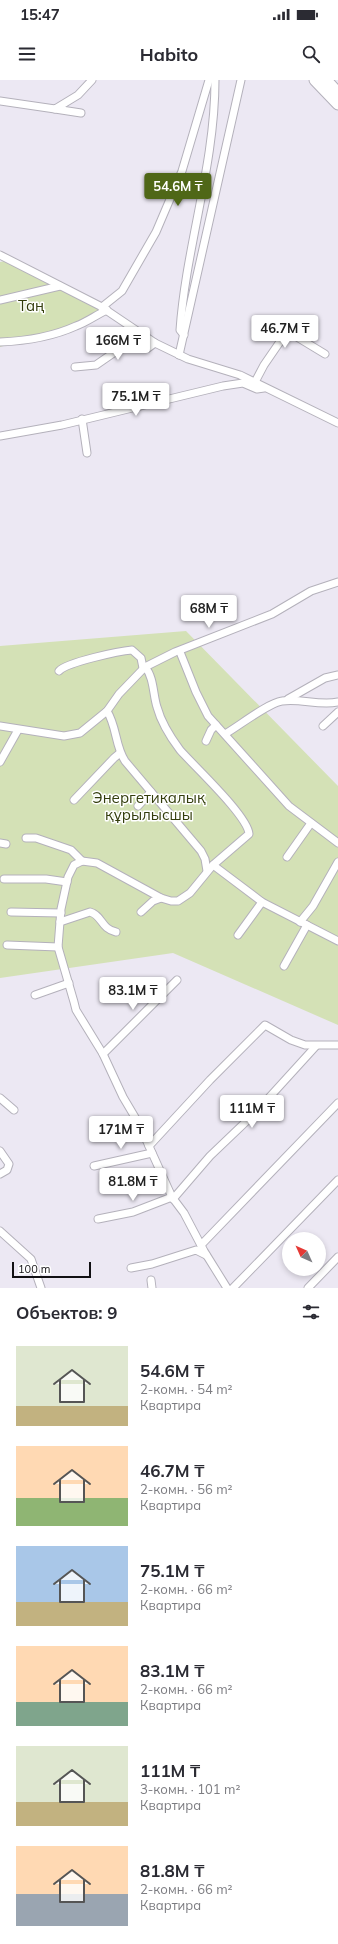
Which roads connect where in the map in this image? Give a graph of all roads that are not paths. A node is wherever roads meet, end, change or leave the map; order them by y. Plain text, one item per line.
1 (92, 80) edge
2 (208, 80) edge
3 (215, 80) edge
4 (241, 80) edge
5 (315, 80) edge
6 (326, 80) edge
7 (338, 92) edge
8 (0, 101) edge
9 (338, 104) edge
10 (55, 109) junction
11 (81, 113) dead end
12 (0, 256) edge
13 (60, 286) junction
14 (0, 300) edge
15 (104, 309) junction
16 (184, 335) junction
17 (0, 342) edge
18 (155, 343) junction
19 (325, 354) dead end
20 (179, 355) junction
21 (75, 367) dead end
22 (255, 382) junction
23 (265, 387) junction
24 (82, 419) junction
25 (338, 423) edge
26 (0, 436) edge
27 (87, 454) dead end
28 (338, 582) edge
29 (180, 652) junction
30 (144, 667) junction
31 (60, 671) dead end
32 (338, 675) edge
33 (286, 700) junction
34 (338, 702) edge
35 (107, 711) junction
36 (338, 712) edge
37 (216, 725) junction
38 (0, 726) edge
39 (323, 726) dead end
40 (18, 730) junction
41 (225, 734) junction
42 (206, 741) dead end
43 (120, 754) junction
44 (0, 762) edge
45 (151, 792) junction
46 (74, 800) dead end
47 (138, 806) dead end
48 (311, 823) junction
49 (26, 838) dead end
50 (338, 843) edge
51 (287, 857) dead end
52 (82, 861) junction
53 (338, 862) edge
54 (210, 868) junction
55 (4, 879) dead end
56 (67, 882) junction
57 (161, 898) junction
58 (262, 902) junction
59 (11, 912) dead end
60 (141, 912) dead end
61 (61, 913) junction
62 (60, 922) junction
63 (304, 924) junction
64 (116, 932) dead end
65 (238, 935) dead end
66 (338, 941) edge
67 (6, 945) dead end
68 (58, 947) junction
69 (284, 966) dead end
70 (177, 980) dead end
71 (69, 983) junction
72 (35, 995) dead end
73 (338, 1045) edge
74 (316, 1046) junction
75 (103, 1054) junction
76 (0, 1098) edge
77 (338, 1103) edge
78 (14, 1110) dead end
79 (150, 1149) junction
80 (0, 1151) edge
81 (94, 1166) dead end
82 (0, 1174) edge
83 (338, 1180) edge
84 (173, 1198) junction
85 (98, 1219) dead end
86 (0, 1231) edge
87 (201, 1245) junction
88 (206, 1255) junction
89 (338, 1257) edge
90 (132, 1268) dead end
91 (151, 1280) dead end
92 (41, 1288) edge
93 (152, 1288) edge
94 (227, 1288) edge
95 (233, 1288) edge
96 (308, 1288) edge

1 - 10 street
2 - 15 street
3 - 16 street
4 - 16 street
5 - 9 highway
6 - 7 highway
8 - 10 street
10 - 11 street
12 - 13 street
13 - 14 street
13 - 15 street
15 - 17 street
15 - 18 street
16 - 20 street
18 - 20 street
18 - 21 street
19 - 22 street
20 - 22 street
22 - 23 street
23 - 24 street
23 - 25 street
24 - 26 street
24 - 27 street
28 - 29 street
29 - 30 street
29 - 37 street
30 - 31 street
30 - 35 street
30 - 54 street
32 - 33 street
33 - 34 street
33 - 41 street
35 - 40 street
35 - 43 street
36 - 39 street
37 - 41 street
37 - 42 street
38 - 40 street
40 - 44 street
41 - 48 street
43 - 45 street
43 - 46 street
45 - 47 street
45 - 54 street
48 - 50 street
48 - 51 street
49 - 52 street
52 - 56 street
52 - 57 street
53 - 63 street
54 - 57 street
54 - 58 street
55 - 56 street
56 - 61 street
57 - 60 street
58 - 63 street
58 - 65 street
59 - 61 street
61 - 62 street
62 - 64 street
62 - 68 street
63 - 66 street
63 - 69 street
67 - 68 street
68 - 71 street
70 - 75 street
71 - 72 street
71 - 75 street
73 - 74 street
74 - 79 street
74 - 84 street
75 - 79 street
76 - 78 street
77 - 87 street
79 - 81 street
79 - 84 street
80 - 82 street
83 - 95 street
84 - 85 street
84 - 87 street
86 - 92 street
87 - 88 street
88 - 90 street
88 - 94 street
89 - 96 street
91 - 93 street

